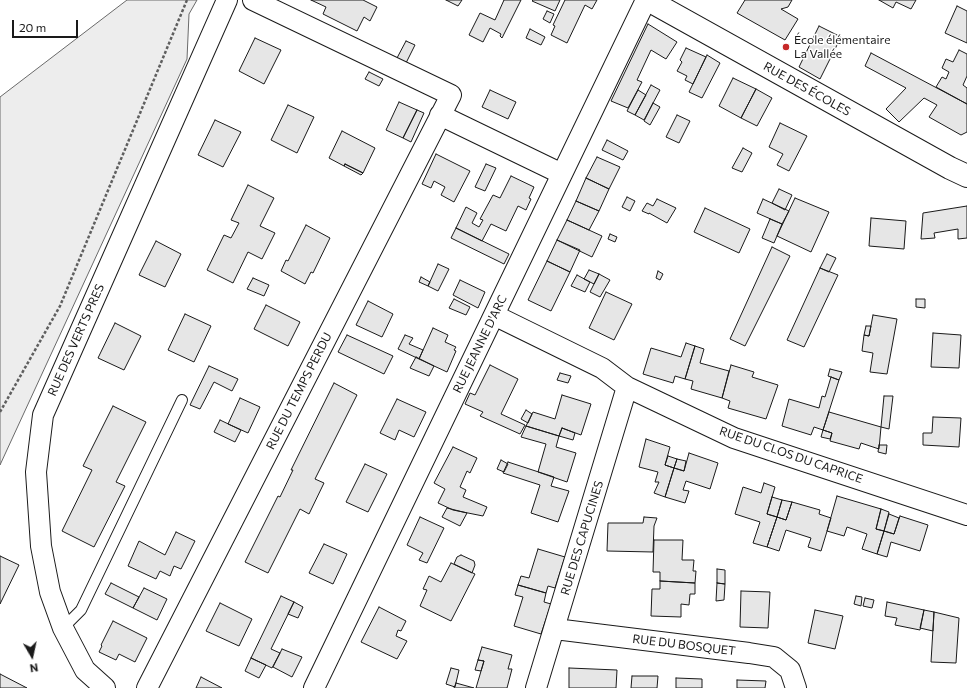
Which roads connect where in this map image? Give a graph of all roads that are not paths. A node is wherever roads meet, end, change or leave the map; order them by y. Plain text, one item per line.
1 (227, 0) edge
2 (253, 0) edge
3 (647, 0) edge
4 (440, 115) junction
5 (562, 174) junction
6 (967, 176) edge
7 (494, 315) junction
8 (627, 387) junction
9 (182, 400) dead end
10 (967, 515) edge
11 (63, 628) junction
12 (555, 629) junction
13 (105, 688) edge
14 (147, 688) edge
15 (314, 688) edge
16 (536, 688) edge
17 (796, 688) edge

1 - 11 street, RUE DES VERTS PRES
2 - 4 street, RUE DU TEMPS PERDU
3 - 5 street, RUE JEANNE D'ARC
3 - 6 main road, RUE DES ÉCOLES
4 - 5 street
4 - 14 street, RUE DU TEMPS PERDU
5 - 7 street, RUE JEANNE D'ARC
7 - 8 street, RUE DU CLOS DU CAPRICE
7 - 15 street, RUE JEANNE D'ARC
8 - 10 street, RUE DU CLOS DU CAPRICE
8 - 12 street, RUE DES CAPUCINES
9 - 11 lane
11 - 13 street, RUE DES VERTS PRES
12 - 16 street, RUE DES CAPUCINES
12 - 17 street, RUE DU BOSQUET

